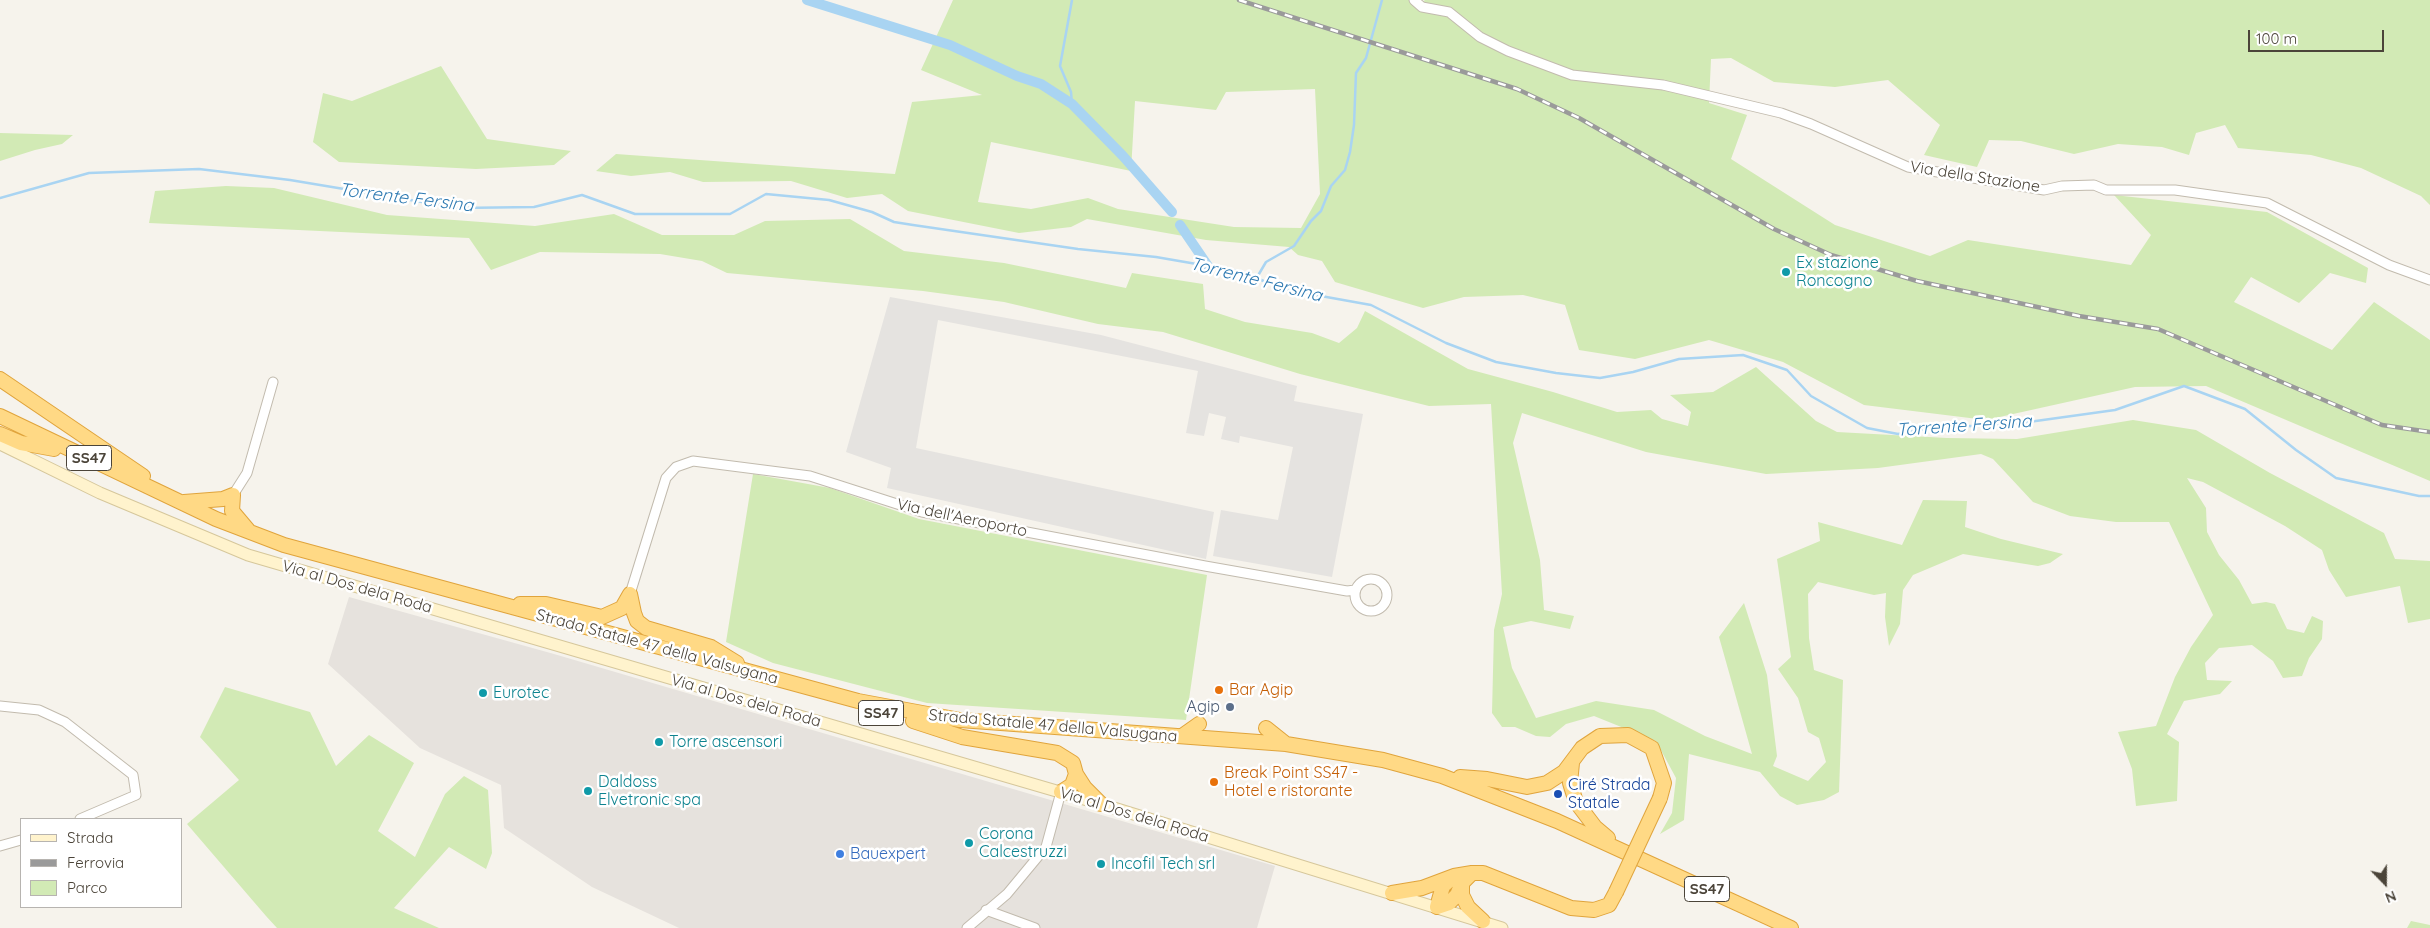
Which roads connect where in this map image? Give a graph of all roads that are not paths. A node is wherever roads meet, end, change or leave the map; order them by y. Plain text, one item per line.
1 (1414, 0) edge
2 (2430, 280) edge
3 (0, 380) edge
4 (272, 382) dead end
5 (0, 416) edge
6 (0, 424) edge
7 (0, 434) edge
8 (0, 444) edge
9 (54, 448) junction
10 (233, 495) junction
11 (179, 501) junction
12 (252, 534) junction
13 (1355, 590) dead end
14 (630, 594) junction
15 (500, 604) junction
16 (750, 672) junction
17 (0, 706) edge
18 (913, 722) junction
19 (1199, 724) dead end
20 (1266, 728) dead end
21 (1182, 736) junction
22 (1286, 744) junction
23 (1572, 763) junction
24 (1076, 774) junction
25 (1442, 776) junction
26 (1061, 792) junction
27 (1102, 804) junction
28 (82, 818) edge
29 (20, 840) edge
30 (0, 846) edge
31 (1623, 850) junction
32 (1458, 879) junction
33 (1392, 893) junction
34 (1438, 907) junction
35 (986, 910) junction
36 (1483, 921) junction
37 (967, 928) edge
38 (1035, 928) edge
39 (1502, 928) edge
40 (1775, 928) edge
41 (1791, 928) edge

1 - 2 street, Via della Stazione
3 - 11 highway
4 - 10 street
5 - 11 highway, Strada Statale 47 della Valsugana / SS47
6 - 9 highway, Strada Statale 47 della Valsugana / SS47
7 - 9 highway
8 - 26 main road, Via al Dos dela Roda
9 - 18 highway, Strada Statale 47 della Valsugana / SS47
10 - 11 highway
10 - 12 highway
11 - 12 highway, Strada Statale 47 della Valsugana / SS47
12 - 15 highway, Strada Statale 47 della Valsugana / SS47
13 - 14 street, Via dell'Aeroporto
14 - 15 highway
14 - 16 highway
15 - 16 highway, Strada Statale 47 della Valsugana / SS47
16 - 21 highway, Strada Statale 47 della Valsugana / SS47
17 - 28 street
18 - 24 highway
18 - 40 highway, Strada Statale 47 della Valsugana / SS47
19 - 21 highway
20 - 22 highway
21 - 22 highway, Strada Statale 47 della Valsugana / SS47
22 - 25 highway, Strada Statale 47 della Valsugana / SS47
23 - 25 highway
23 - 31 highway
23 - 32 highway, bridge
24 - 26 highway
24 - 27 highway
25 - 31 highway, Strada Statale 47 della Valsugana / SS47
26 - 27 main road, Via al Dos dela Roda
26 - 35 street
27 - 33 main road, Via al Dos dela Roda
29 - 30 street
31 - 41 highway, Strada Statale 47 della Valsugana / SS47
32 - 33 highway
32 - 34 highway
32 - 36 highway
33 - 34 main road, Via al Dos dela Roda
34 - 36 main road, Via al Dos dela Roda
35 - 37 street
35 - 38 street
36 - 39 main road, Via al Dos dela Roda

